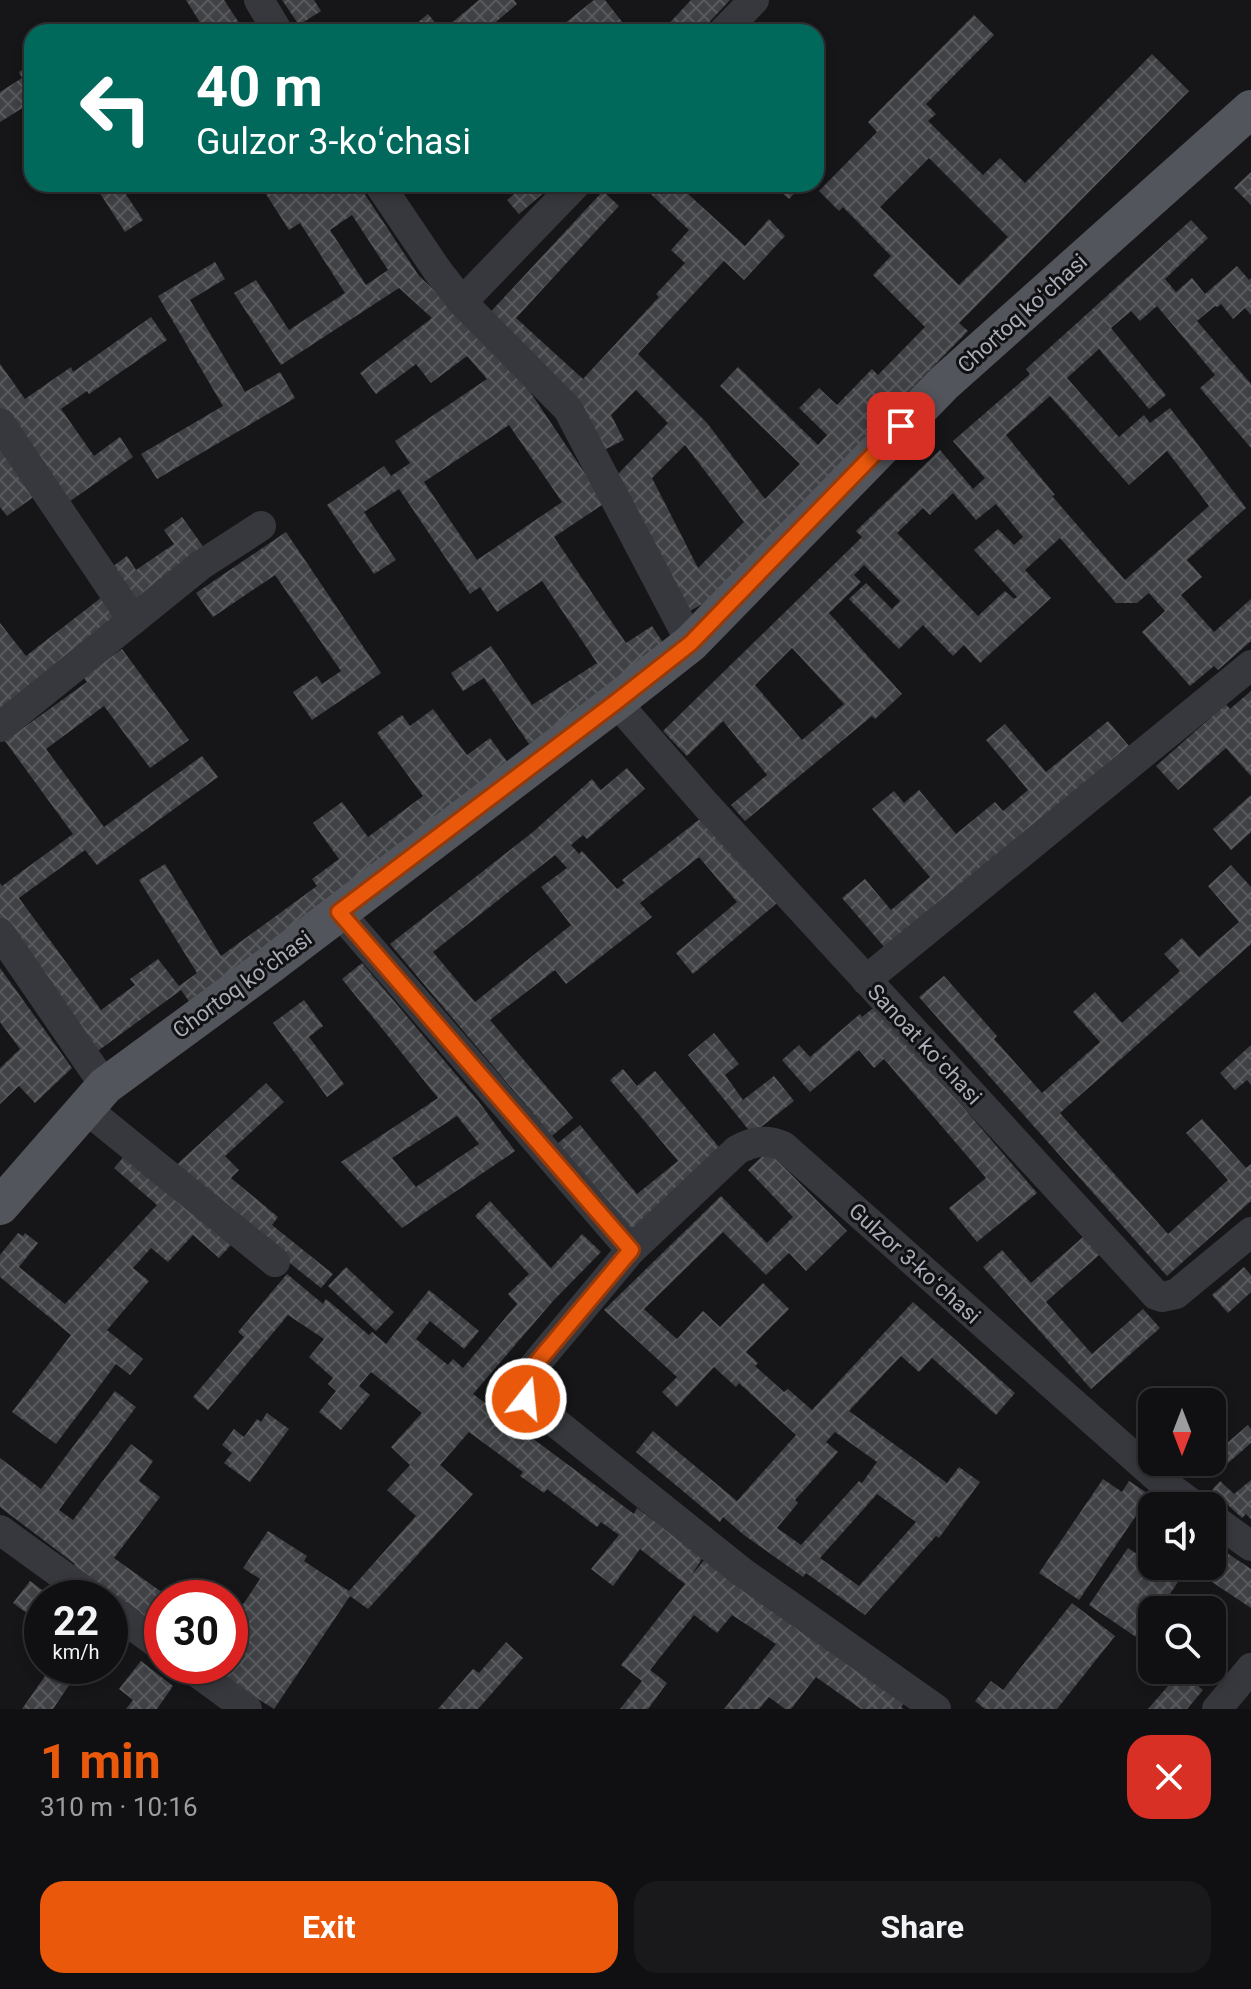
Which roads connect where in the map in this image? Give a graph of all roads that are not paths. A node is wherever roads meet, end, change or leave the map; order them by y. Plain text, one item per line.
1 (259, 0) edge
2 (754, 0) edge
3 (273, 24) edge
4 (731, 24) edge
5 (1251, 109) edge
6 (384, 192) edge
7 (568, 192) edge
8 (462, 302) junction
9 (0, 423) edge
10 (261, 526) dead end
11 (133, 620) junction
12 (691, 643) junction
13 (1251, 665) edge
14 (616, 702) junction
15 (0, 727) edge
16 (339, 912) junction
17 (0, 933) edge
18 (866, 980) junction
19 (95, 1097) junction
20 (0, 1206) edge
21 (1249, 1238) edge
22 (631, 1250) junction
23 (275, 1262) dead end
24 (1176, 1492) edge
25 (1226, 1528) edge
26 (0, 1530) edge
27 (1251, 1546) edge
28 (69, 1580) edge
29 (1251, 1668) edge
30 (213, 1684) edge
31 (247, 1709) edge
32 (936, 1709) edge
33 (1217, 1709) edge

1 - 3 street
2 - 4 street
5 - 12 main road, Chortoq koʻchasi
6 - 8 street
7 - 8 street
8 - 12 street
9 - 11 street
10 - 11 street
11 - 15 street
12 - 14 main road, Chortoq koʻchasi
13 - 18 street
14 - 16 main road, Chortoq koʻchasi
14 - 18 street, Sanoat koʻchasi
16 - 19 main road, Chortoq koʻchasi
16 - 22 street
17 - 19 street
18 - 21 street, Sanoat koʻchasi
19 - 20 main road, Chortoq koʻchasi
19 - 23 street
22 - 24 street, Gulzor 3-koʻchasi
22 - 32 street, Gulzor 3-koʻchasi
25 - 27 street
26 - 28 street
29 - 33 street
30 - 31 street

